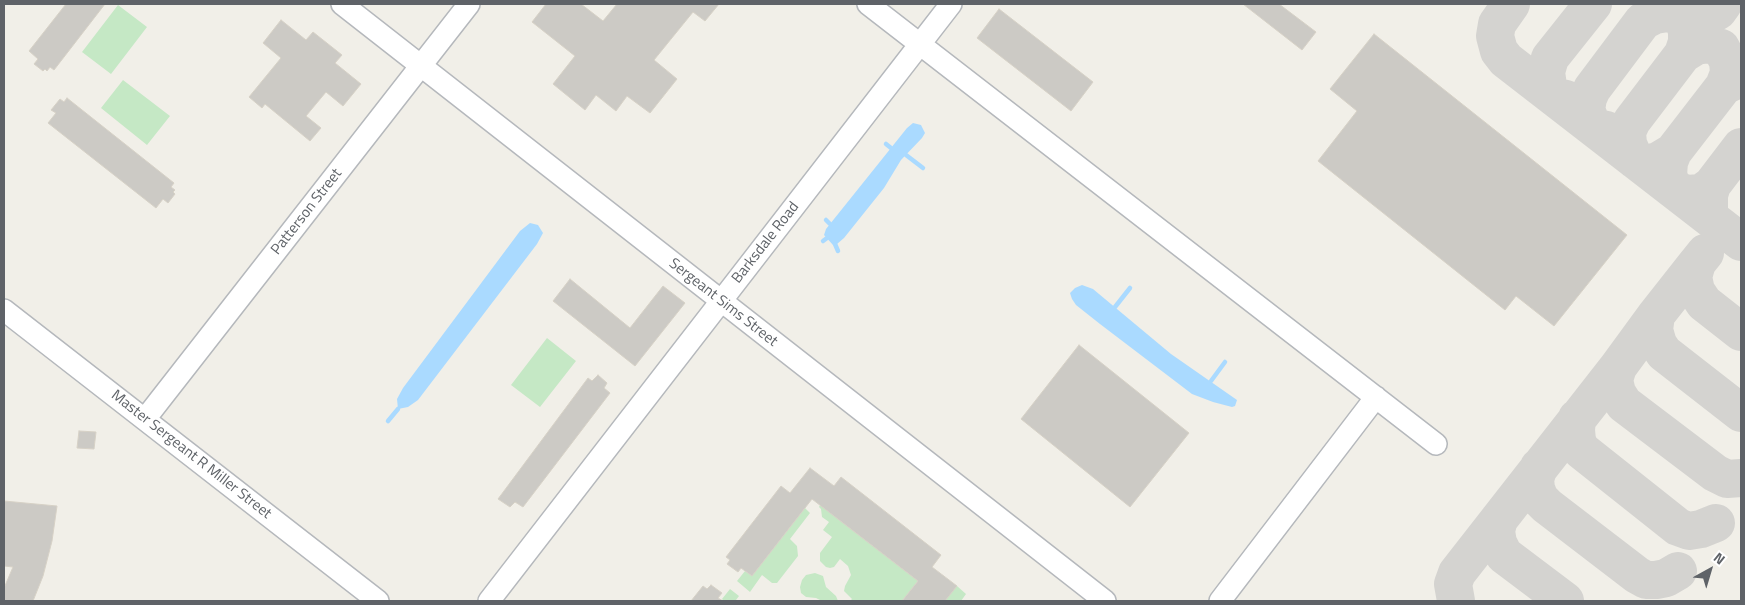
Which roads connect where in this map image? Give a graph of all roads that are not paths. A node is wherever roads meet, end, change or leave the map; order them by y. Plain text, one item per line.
1 (342, 4) edge
2 (469, 4) edge
3 (868, 4) edge
4 (951, 4) edge
5 (919, 45) junction
6 (421, 66) junction
7 (721, 301) junction
8 (4, 310) edge
9 (1376, 397) junction
10 (145, 419) junction
11 (1436, 444) dead end
12 (378, 601) edge
13 (489, 601) edge
14 (1105, 601) edge
15 (1220, 601) edge

1 - 6 street, Sergeant Sims Street
2 - 6 street, Patterson Street
3 - 5 street
4 - 5 street, Barksdale Road
5 - 7 street, Barksdale Road
5 - 9 street
6 - 7 street, Sergeant Sims Street
6 - 10 street, Patterson Street
7 - 13 street, Barksdale Road
7 - 14 street, Sergeant Sims Street
8 - 10 street, Master Sergeant R Miller Street
9 - 11 street
9 - 15 street
10 - 12 street, Master Sergeant R Miller Street

